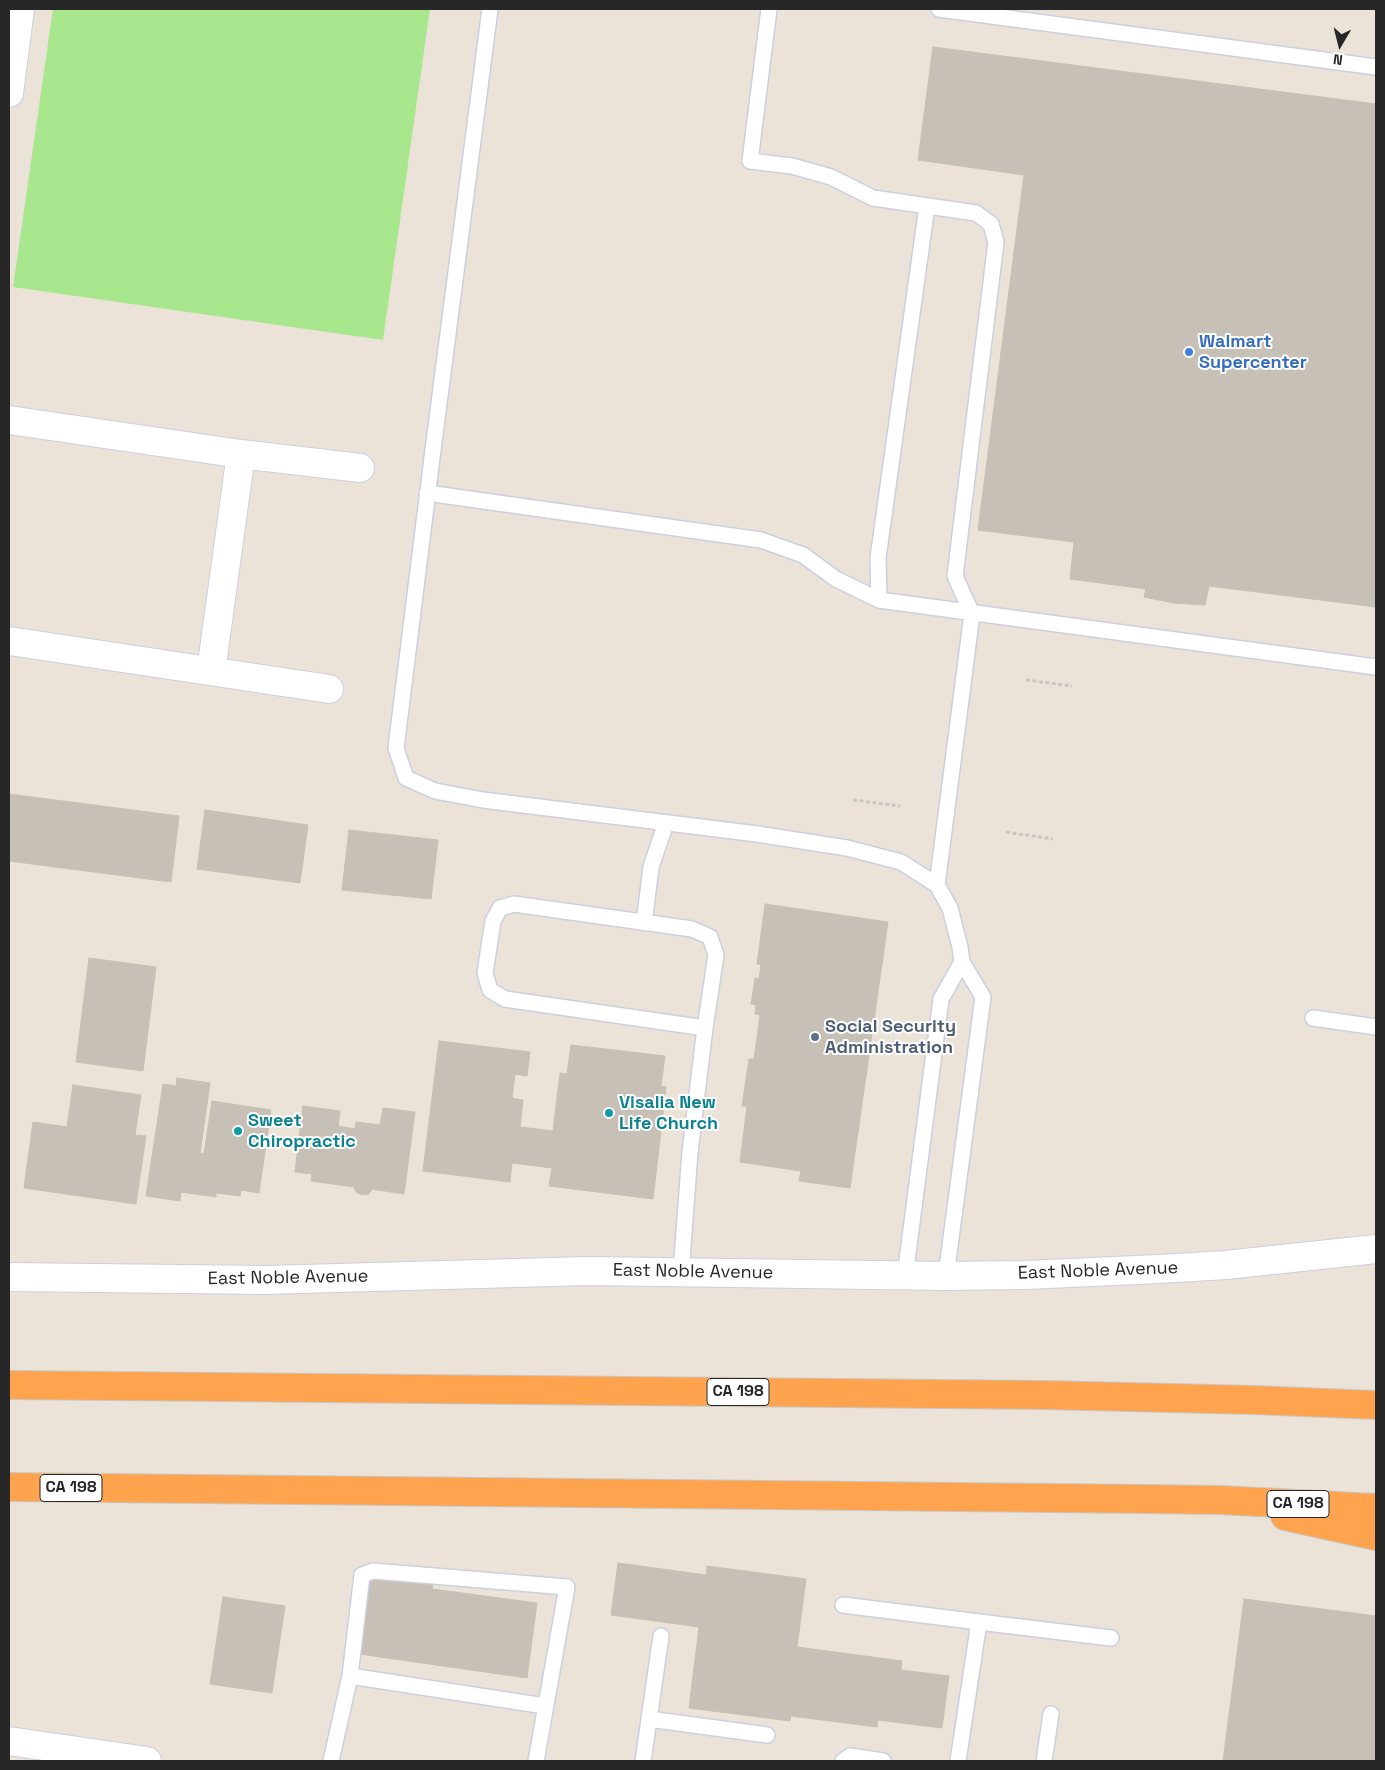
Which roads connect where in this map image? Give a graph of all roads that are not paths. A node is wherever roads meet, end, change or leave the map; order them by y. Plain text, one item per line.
1 (20, 9) edge
2 (490, 9) edge
3 (769, 9) edge
4 (939, 9) edge
5 (11, 57) edge
6 (1376, 67) edge
7 (9, 93) edge
8 (927, 206) junction
9 (9, 420) edge
10 (241, 454) junction
11 (360, 468) dead end
12 (427, 493) junction
13 (879, 600) junction
14 (972, 614) junction
15 (9, 641) edge
16 (1376, 667) edge
17 (210, 671) junction
18 (329, 689) dead end
19 (666, 823) junction
20 (937, 885) junction
21 (644, 923) junction
22 (962, 962) junction
23 (1313, 1018) dead end
24 (1376, 1027) edge
25 (705, 1028) junction
26 (1376, 1249) edge
27 (681, 1272) junction
28 (905, 1276) junction
29 (946, 1276) junction
30 (9, 1277) edge
31 (9, 1385) edge
32 (1376, 1405) edge
33 (9, 1487) edge
34 (1220, 1500) junction
35 (1376, 1508) edge
36 (1376, 1536) edge
37 (843, 1605) dead end
38 (979, 1622) junction
39 (661, 1636) dead end
40 (1111, 1638) dead end
41 (350, 1676) junction
42 (545, 1706) junction
43 (1050, 1714) dead end
44 (649, 1719) junction
45 (767, 1735) dead end
46 (9, 1740) edge
47 (148, 1761) edge
48 (331, 1761) edge
49 (536, 1761) edge
50 (643, 1761) edge
51 (843, 1761) edge
52 (883, 1761) edge
53 (958, 1761) edge
54 (1044, 1761) edge

1 - 5 street
2 - 12 lane
3 - 8 lane
4 - 6 lane
5 - 7 street
8 - 13 lane
8 - 14 lane
9 - 10 street
10 - 11 street
10 - 17 street
12 - 13 lane
12 - 19 lane
13 - 14 lane
14 - 16 lane
14 - 20 lane
15 - 17 street
17 - 18 street
19 - 20 lane
19 - 21 lane
20 - 22 lane
21 - 25 lane
21 - 25 lane
22 - 28 lane
22 - 29 lane
23 - 24 lane
25 - 27 lane
26 - 29 street, East Noble Avenue
27 - 28 street, East Noble Avenue
27 - 30 street, East Noble Avenue
28 - 29 street, East Noble Avenue
31 - 32 highway, CA 198
33 - 34 highway, CA 198
34 - 35 highway, CA 198
34 - 36 highway
37 - 38 lane
38 - 40 lane
38 - 53 lane
39 - 44 lane
41 - 42 lane
41 - 42 lane
41 - 48 lane
42 - 49 lane
43 - 54 lane
44 - 45 lane
44 - 50 lane
46 - 47 street
51 - 52 lane

